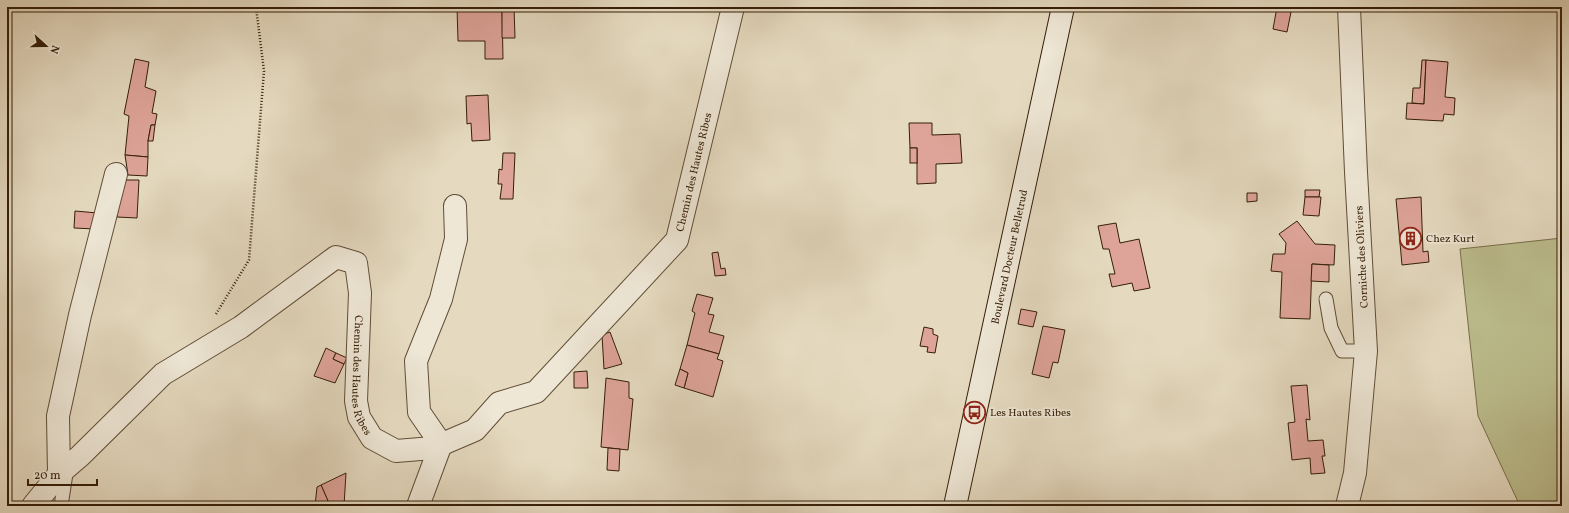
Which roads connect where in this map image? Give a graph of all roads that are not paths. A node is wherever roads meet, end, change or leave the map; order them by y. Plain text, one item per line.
1 (733, 7) edge
2 (1063, 7) edge
3 (1349, 7) edge
4 (116, 174) dead end
5 (455, 206) dead end
6 (1326, 299) dead end
7 (1366, 351) junction
8 (441, 444) junction
9 (63, 470) junction
10 (33, 506) edge
11 (61, 506) edge
12 (418, 506) edge
13 (955, 506) edge
14 (1347, 506) edge

1 - 8 street, Chemin des Hautes Ribes
2 - 13 street, Boulevard Docteur Belletrud
3 - 7 street, Corniche des Oliviers
4 - 9 street
5 - 8 street
6 - 7 lane
7 - 14 street, Corniche des Oliviers
8 - 9 street, Chemin des Hautes Ribes
8 - 12 street
9 - 10 street, Chemin des Hautes Ribes
9 - 11 lane

